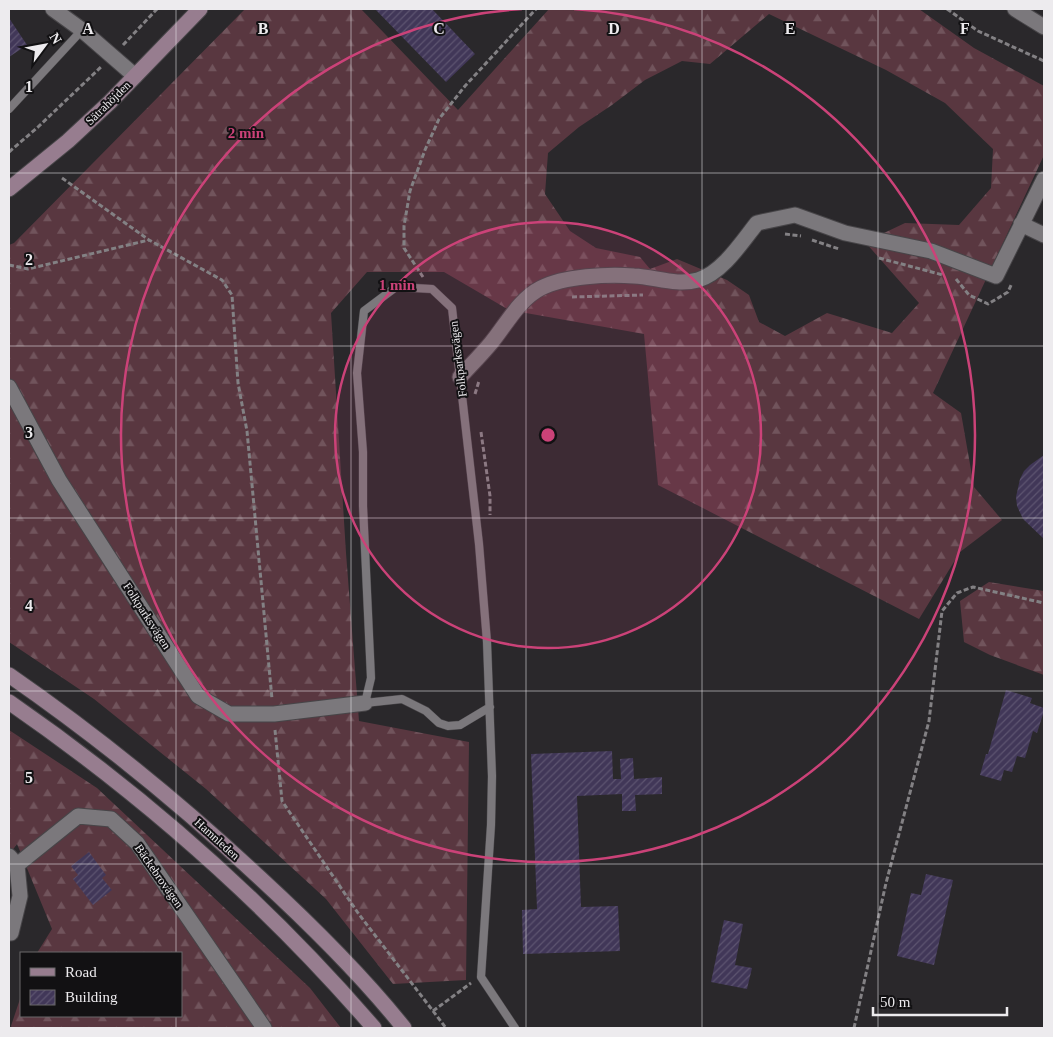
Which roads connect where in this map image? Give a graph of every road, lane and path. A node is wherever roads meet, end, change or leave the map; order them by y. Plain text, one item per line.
1 (53, 9) edge
2 (157, 9) edge
3 (200, 9) edge
4 (536, 9) edge
5 (946, 9) edge
6 (1015, 9) edge
7 (1044, 27) edge
8 (82, 30) junction
9 (113, 56) junction
10 (1044, 61) edge
11 (135, 76) junction
12 (9, 109) edge
13 (9, 152) edge
14 (62, 178) dead end
15 (1044, 179) edge
16 (9, 189) edge
17 (1021, 224) junction
18 (784, 234) dead end
19 (1044, 235) edge
20 (149, 240) junction
21 (847, 251) dead end
22 (872, 257) dead end
23 (9, 265) edge
24 (1016, 275) dead end
25 (432, 289) junction
26 (651, 295) dead end
27 (570, 297) dead end
28 (460, 377) junction
29 (480, 380) dead end
30 (9, 387) edge
31 (476, 402) dead end
32 (480, 431) dead end
33 (490, 522) dead end
34 (1044, 603) edge
35 (9, 675) edge
36 (9, 702) edge
37 (365, 703) junction
38 (490, 707) junction
39 (274, 714) junction
40 (13, 861) edge
41 (11, 933) dead end
42 (481, 976) junction
43 (433, 1011) junction
44 (264, 1028) edge
45 (374, 1028) edge
46 (404, 1028) edge
47 (446, 1028) edge
48 (515, 1028) edge
49 (854, 1028) edge

1 - 8 street
2 - 9 path
3 - 11 main road, Sätrahöjden
4 - 25 path
5 - 10 path
6 - 7 street
8 - 9 street
8 - 12 lane
9 - 11 street
9 - 13 path
11 - 16 main road, Sätrahöjden
14 - 20 path
15 - 17 street
17 - 19 street
17 - 28 street
18 - 21 path
20 - 23 path
20 - 39 path
22 - 24 path
25 - 28 lane, Folkparksvägen
25 - 37 lane
26 - 27 path
28 - 38 lane, Folkparksvägen
29 - 31 path
30 - 39 street, Folkparksvägen
32 - 33 path
34 - 49 path
35 - 46 main road, Hamnleden
36 - 45 main road, Hamnleden
37 - 38 lane, Folkparksvägen
37 - 39 street, Folkparksvägen
38 - 42 lane
39 - 43 path
40 - 41 street, Bäckebrovägen
40 - 44 street, Bäckebrovägen
42 - 43 path
42 - 48 lane
43 - 47 path

